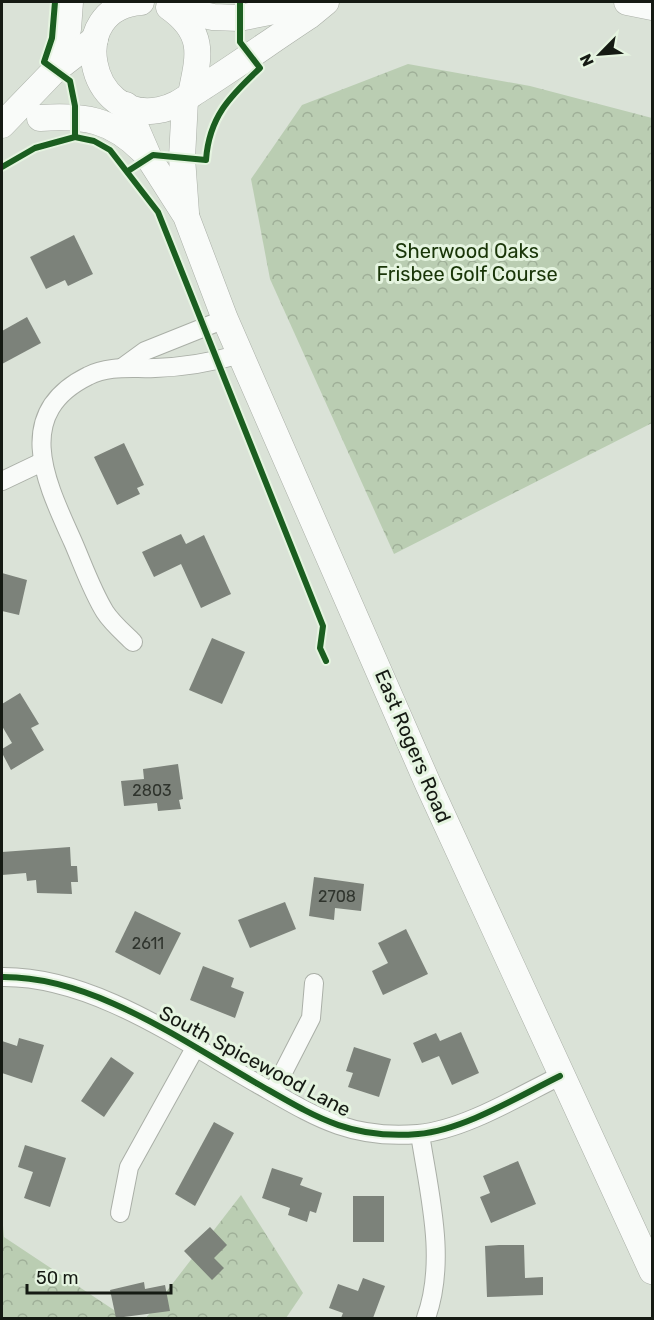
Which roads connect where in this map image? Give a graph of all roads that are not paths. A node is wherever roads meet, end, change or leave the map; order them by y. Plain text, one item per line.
1 (70, 2) edge
2 (96, 2) edge
3 (320, 2) edge
4 (326, 2) edge
5 (157, 3) edge
6 (97, 33) junction
7 (55, 70) junction
8 (188, 97) junction
9 (122, 103) junction
10 (40, 118) junction
11 (2, 126) edge
12 (2, 135) edge
13 (149, 158) junction
14 (186, 216) junction
15 (225, 319) junction
16 (241, 354) junction
17 (123, 367) junction
18 (42, 462) junction
19 (2, 481) edge
20 (133, 642) dead end
21 (2, 977) edge
22 (314, 983) dead end
23 (195, 1048) junction
24 (560, 1076) junction
25 (273, 1092) junction
26 (420, 1134) junction
27 (120, 1213) dead end
28 (652, 1271) edge
29 (426, 1318) edge

1 - 7 main road
2 - 6 main road
3 - 5 main road
4 - 8 main road
5 - 6 main road
5 - 8 main road
6 - 7 main road
6 - 9 main road
7 - 11 main road
8 - 9 main road
8 - 14 main road, East Rogers Road
9 - 10 main road
9 - 13 main road, East Rogers Road
10 - 12 main road
10 - 13 main road
13 - 14 main road, East Rogers Road
14 - 15 main road, East Rogers Road
15 - 16 main road, East Rogers Road
15 - 17 street
16 - 17 street
16 - 24 main road, East Rogers Road
17 - 18 street
18 - 19 street
18 - 20 street
21 - 23 street, South Spicewood Lane
22 - 25 street
23 - 25 street, South Spicewood Lane
23 - 27 street
24 - 26 street, South Spicewood Lane
24 - 28 main road, East Rogers Road
25 - 26 street, South Spicewood Lane
26 - 29 street

